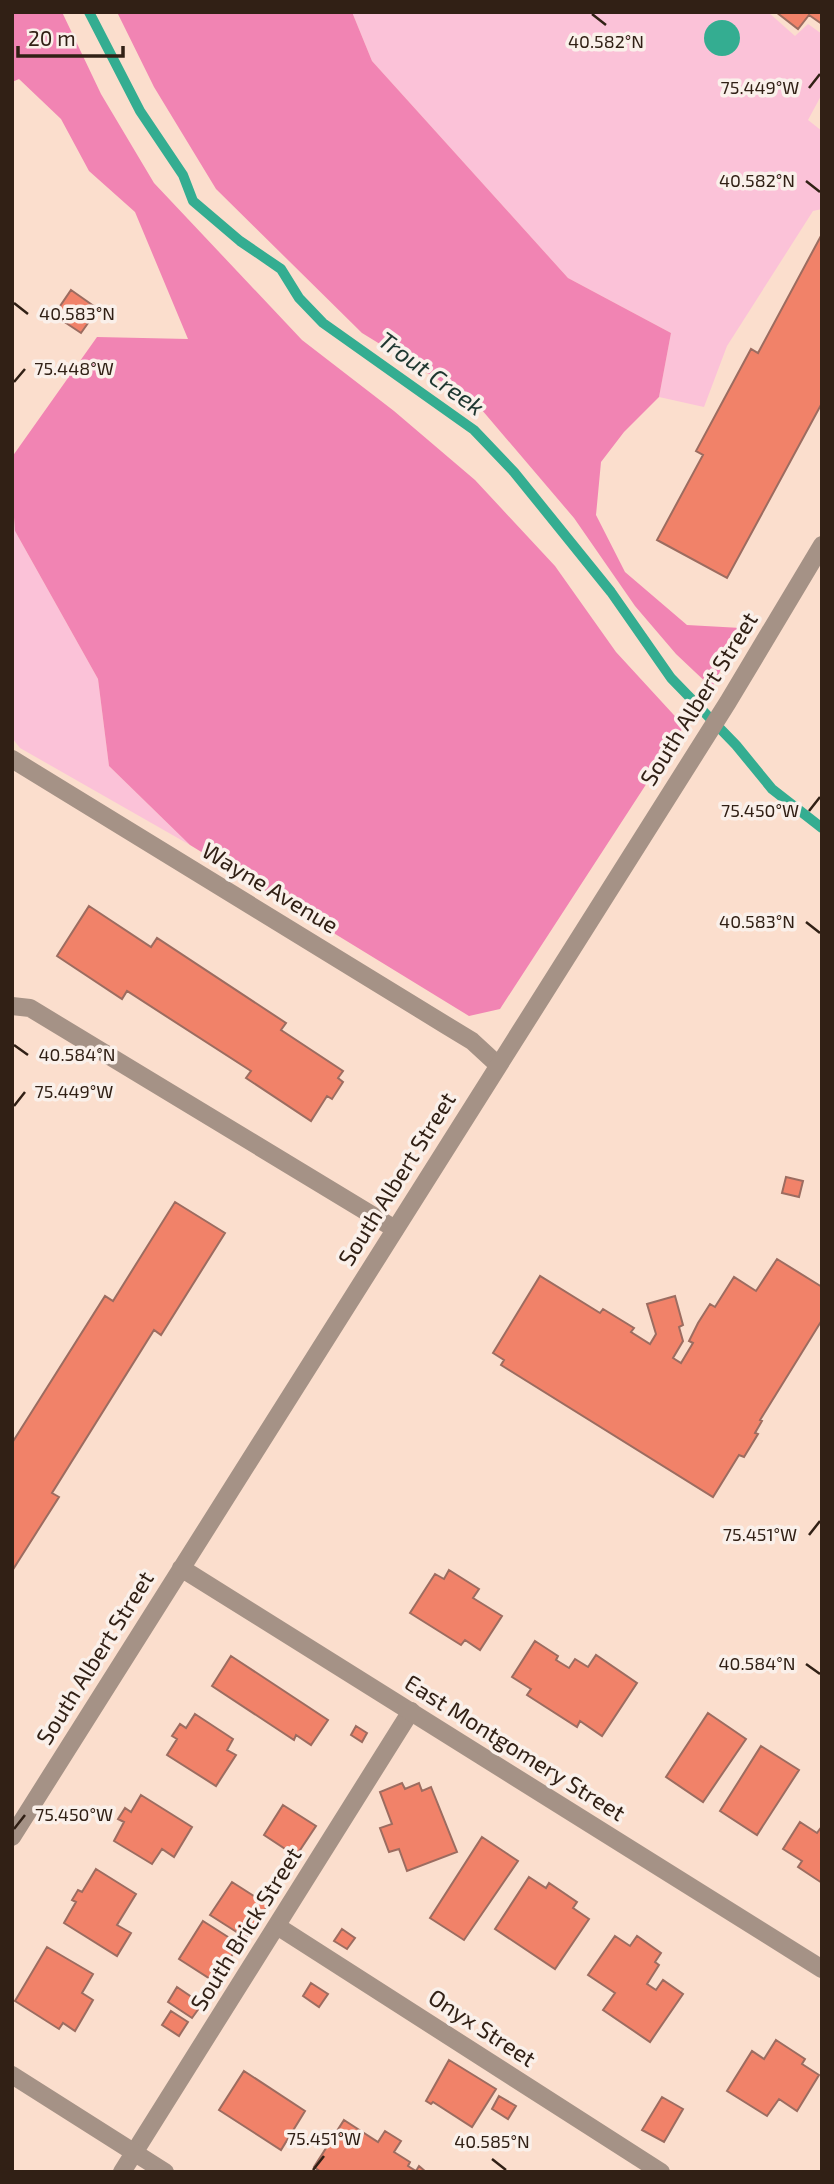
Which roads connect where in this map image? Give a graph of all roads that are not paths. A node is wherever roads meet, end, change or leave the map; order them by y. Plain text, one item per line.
1 (822, 545) edge
2 (12, 759) edge
3 (12, 1006) edge
4 (498, 1065) junction
5 (395, 1229) junction
6 (181, 1568) junction
7 (411, 1711) junction
8 (12, 1836) edge
9 (277, 1926) junction
10 (822, 1969) edge
11 (12, 2075) edge
12 (135, 2152) junction
13 (122, 2172) edge
14 (166, 2172) edge
15 (661, 2172) edge

1 - 4 street, South Albert Street
2 - 4 street, Wayne Avenue
3 - 5 street
4 - 5 street, South Albert Street
5 - 6 street, South Albert Street
6 - 7 street, East Montgomery Street
6 - 8 street, South Albert Street
7 - 9 street, South Brick Street
7 - 10 street, East Montgomery Street
9 - 12 street, South Brick Street
9 - 15 street, Onyx Street
11 - 12 street
12 - 13 street, South Brick Street
12 - 14 street

